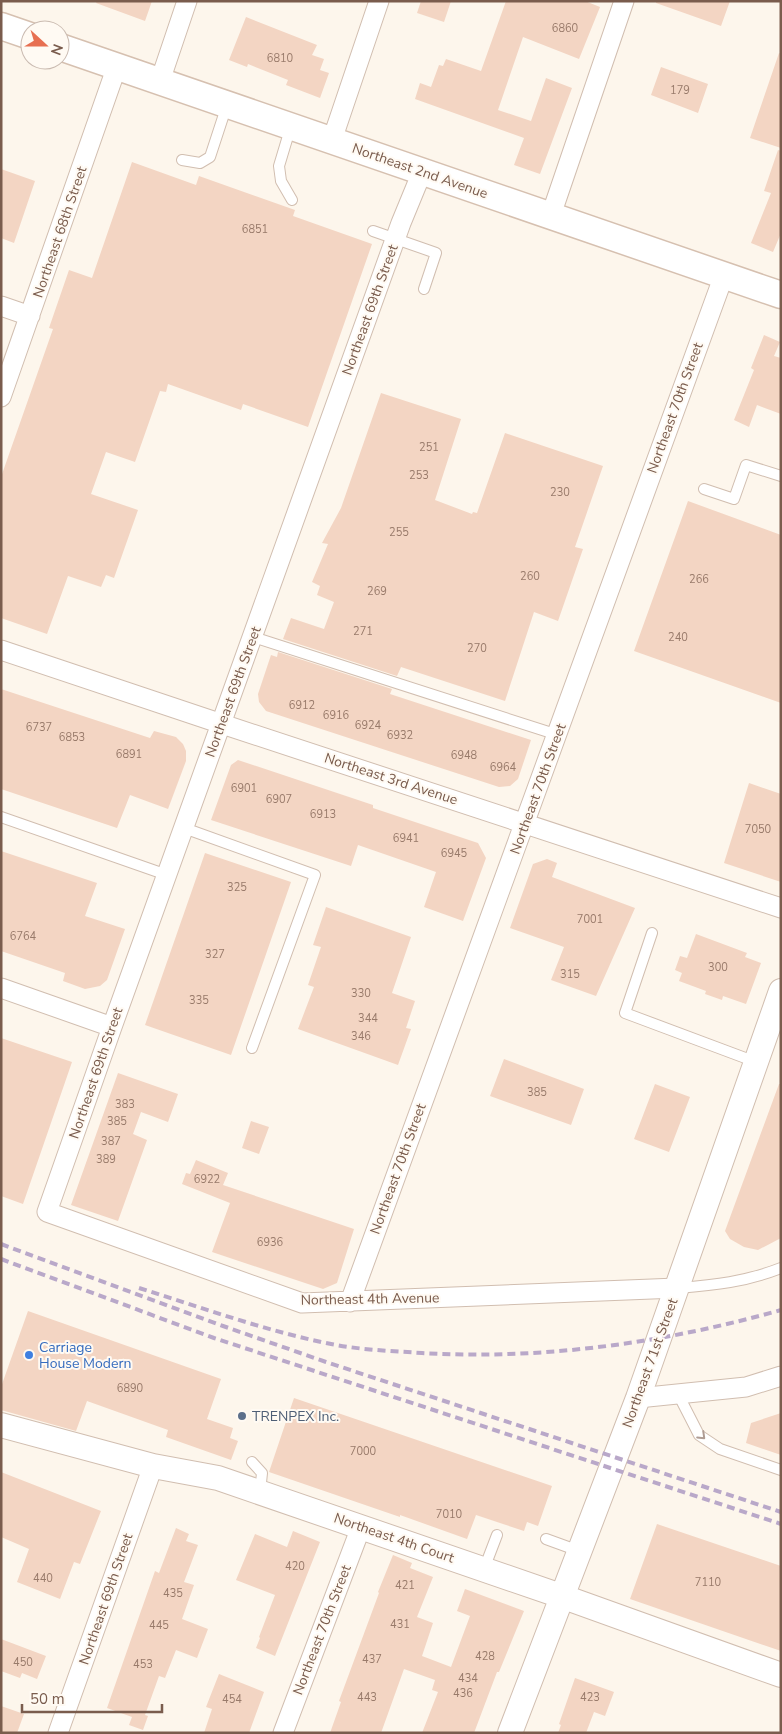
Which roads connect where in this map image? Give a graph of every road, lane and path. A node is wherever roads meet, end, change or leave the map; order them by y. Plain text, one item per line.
1 (187, 1) edge
2 (379, 1) edge
3 (624, 1) edge
4 (1, 26) edge
5 (20, 33) edge
6 (70, 50) edge
7 (117, 66) junction
8 (160, 81) junction
9 (228, 104) junction
10 (291, 126) junction
11 (332, 140) junction
12 (182, 160) dead end
13 (422, 172) junction
14 (292, 200) dead end
15 (551, 215) junction
16 (373, 231) dead end
17 (396, 238) junction
18 (724, 275) junction
19 (424, 289) dead end
20 (781, 295) edge
21 (1, 306) edge
22 (30, 316) junction
23 (1, 397) edge
24 (781, 476) edge
25 (704, 490) dead end
26 (253, 637) junction
27 (1, 650) edge
28 (222, 724) junction
29 (558, 735) junction
30 (1, 818) edge
31 (525, 823) junction
32 (184, 828) junction
33 (167, 875) junction
34 (781, 908) edge
35 (652, 933) dead end
36 (1, 988) edge
37 (781, 991) edge
38 (112, 1027) junction
39 (252, 1048) dead end
40 (756, 1062) junction
41 (48, 1212) joint
42 (781, 1268) edge
43 (677, 1288) junction
44 (350, 1302) junction
45 (781, 1376) edge
46 (678, 1394) junction
47 (638, 1398) junction
48 (1, 1426) edge
49 (252, 1462) dead end
50 (153, 1466) junction
51 (781, 1470) edge
52 (260, 1492) junction
53 (361, 1527) junction
54 (496, 1534) dead end
55 (546, 1539) dead end
56 (579, 1551) junction
57 (484, 1569) junction
58 (561, 1596) junction
59 (781, 1675) edge
60 (58, 1733) edge
61 (284, 1733) edge
62 (510, 1733) edge

1 - 8 street
2 - 11 street
3 - 15 street
4 - 5 main road
6 - 7 main road, Northeast 2nd Avenue
7 - 8 main road, Northeast 2nd Avenue
7 - 22 street, Northeast 68th Street
8 - 9 main road, Northeast 2nd Avenue
9 - 10 main road, Northeast 2nd Avenue
9 - 12 lane
10 - 11 main road, Northeast 2nd Avenue
10 - 14 lane
11 - 13 main road, Northeast 2nd Avenue
13 - 15 main road, Northeast 2nd Avenue
13 - 17 street, Northeast 69th Street
15 - 18 main road, Northeast 2nd Avenue
16 - 17 lane
17 - 19 lane
17 - 26 street, Northeast 69th Street
18 - 20 main road, Northeast 2nd Avenue
18 - 29 street, Northeast 70th Street
21 - 22 street
22 - 23 street, Northeast 68th Street
24 - 25 lane
26 - 28 street, Northeast 69th Street
26 - 29 lane
27 - 28 street, Northeast 3rd Avenue
28 - 31 street, Northeast 3rd Avenue
28 - 32 street, Northeast 69th Street
29 - 31 street, Northeast 70th Street
30 - 33 lane
31 - 34 street, Northeast 3rd Avenue
31 - 44 street, Northeast 70th Street
32 - 33 street, Northeast 69th Street
32 - 39 lane
33 - 38 street, Northeast 69th Street
35 - 40 lane
36 - 38 street
37 - 40 street, Northeast 71st Street
38 - 41 street, Northeast 69th Street
40 - 43 street, Northeast 71st Street
41 - 44 street, Northeast 4th Avenue
42 - 43 lane
43 - 44 street, Northeast 4th Avenue
43 - 47 street, Northeast 71st Street
45 - 46 street
46 - 47 street
46 -> 51 lane
47 - 56 street, Northeast 71st Street
48 - 50 street, Northeast 4th Court
49 - 52 lane
50 - 52 street, Northeast 4th Court
50 - 60 street, Northeast 69th Street
52 - 53 street, Northeast 4th Court
53 - 57 street, Northeast 4th Court
53 - 61 street, Northeast 70th Street
54 - 57 lane
55 - 56 lane
56 - 58 street, Northeast 71st Street
57 - 58 street, Northeast 4th Court
58 - 59 street, Northeast 4th Court
58 - 62 street, Northeast 71st Street

